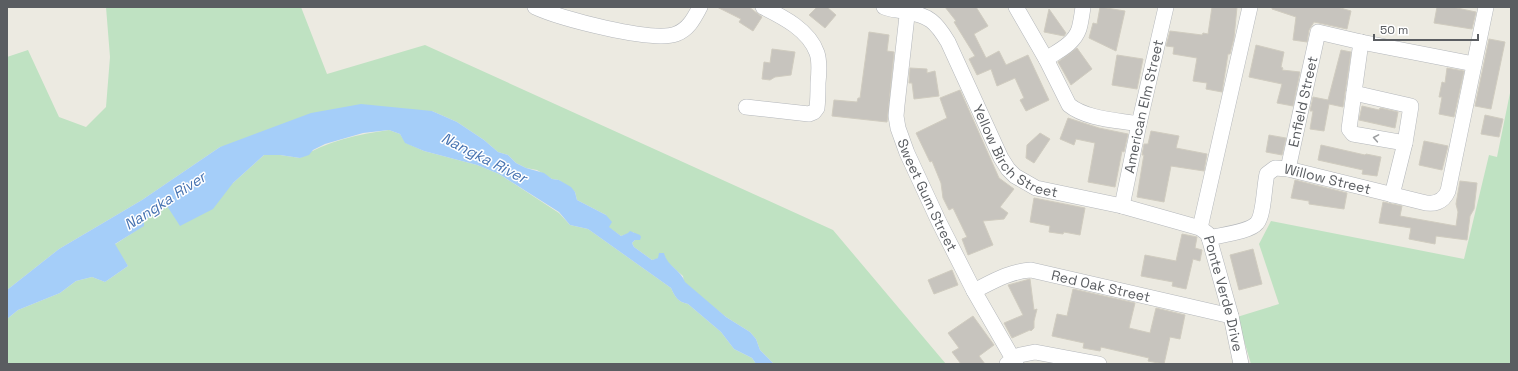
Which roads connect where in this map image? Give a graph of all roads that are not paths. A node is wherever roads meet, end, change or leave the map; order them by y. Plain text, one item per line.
1 (535, 7) edge
2 (700, 7) edge
3 (764, 7) edge
4 (884, 7) edge
5 (1016, 7) edge
6 (1083, 7) edge
7 (1166, 7) edge
8 (1250, 7) edge
9 (1485, 7) edge
10 (908, 9) edge
11 (1361, 42) junction
12 (1046, 59) junction
13 (1474, 64) junction
14 (1354, 93) junction
15 (746, 107) dead end
16 (1139, 124) junction
17 (1405, 143) junction
18 (1288, 169) junction
19 (1392, 195) junction
20 (1122, 206) junction
21 (1204, 233) junction
22 (974, 291) junction
23 (1231, 316) junction
24 (1011, 362) edge
25 (1099, 364) edge
26 (1241, 364) edge

1 - 2 street
3 - 15 street
4 - 10 street, Yellow Birch Street
5 - 12 street
6 - 12 street
7 - 16 street, American Elm Street
8 - 21 street
9 - 13 street
10 - 20 street, Yellow Birch Street
10 - 22 street, Sweet Gum Street
11 - 13 street
11 - 14 street
11 - 18 street, Enfield Street
12 - 16 street
13 - 19 street, Willow Street
14 - 17 street
17 -> 14 street
16 - 20 street, American Elm Street
17 - 19 street
18 - 19 street, Willow Street
18 - 21 street, Willow Street
20 - 21 street, Yellow Birch Street
21 - 23 street, Ponte Verde Drive
22 - 23 street, Red Oak Street
22 - 24 street, Sweet Gum Street
23 - 26 street, Ponte Verde Drive
24 - 25 street

